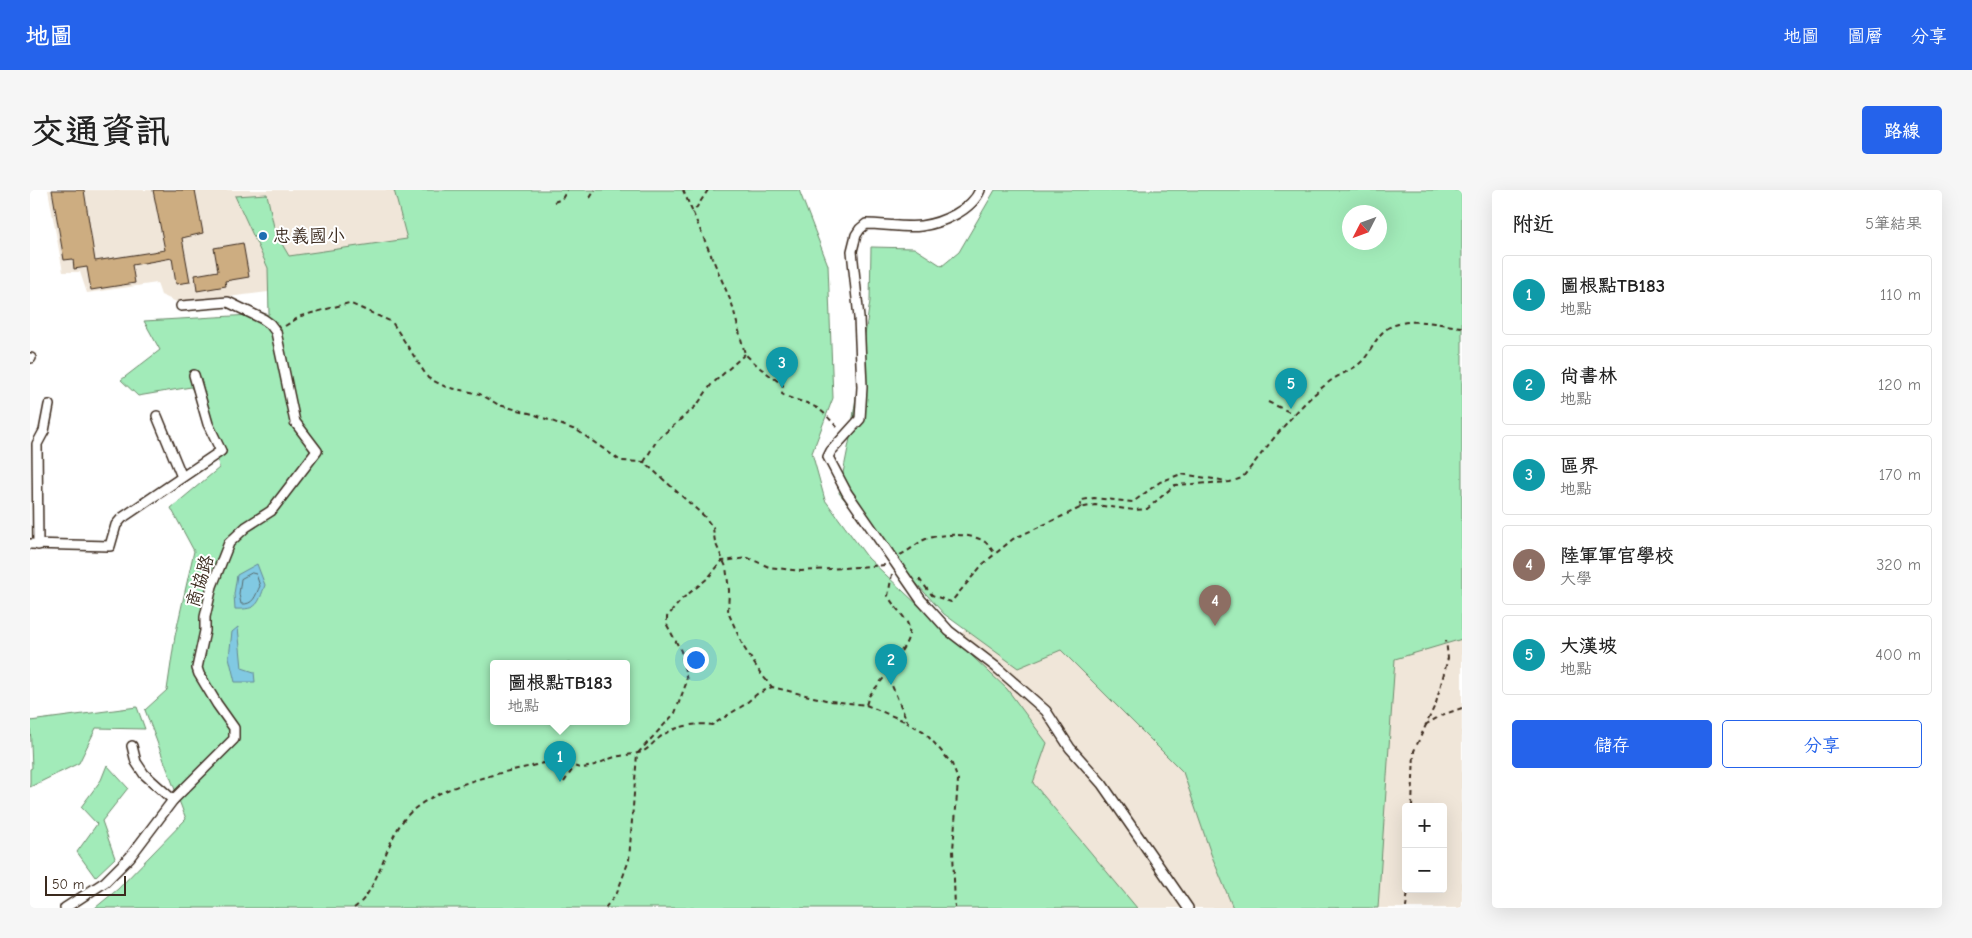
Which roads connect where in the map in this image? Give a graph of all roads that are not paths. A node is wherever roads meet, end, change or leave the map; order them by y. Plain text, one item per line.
1 (980, 190) edge
2 (181, 306) dead end
3 (194, 375) dead end
4 (49, 405) dead end
5 (157, 416) dead end
6 (182, 477) junction
7 (34, 544) edge
8 (132, 746) dead end
9 (172, 800) junction
10 (65, 908) edge
11 (1188, 908) edge

1 - 11 street
2 - 9 street, 商協路
3 - 6 street
4 - 7 street
5 - 6 street
6 - 7 street
8 - 9 street
9 - 10 street, 商協路

